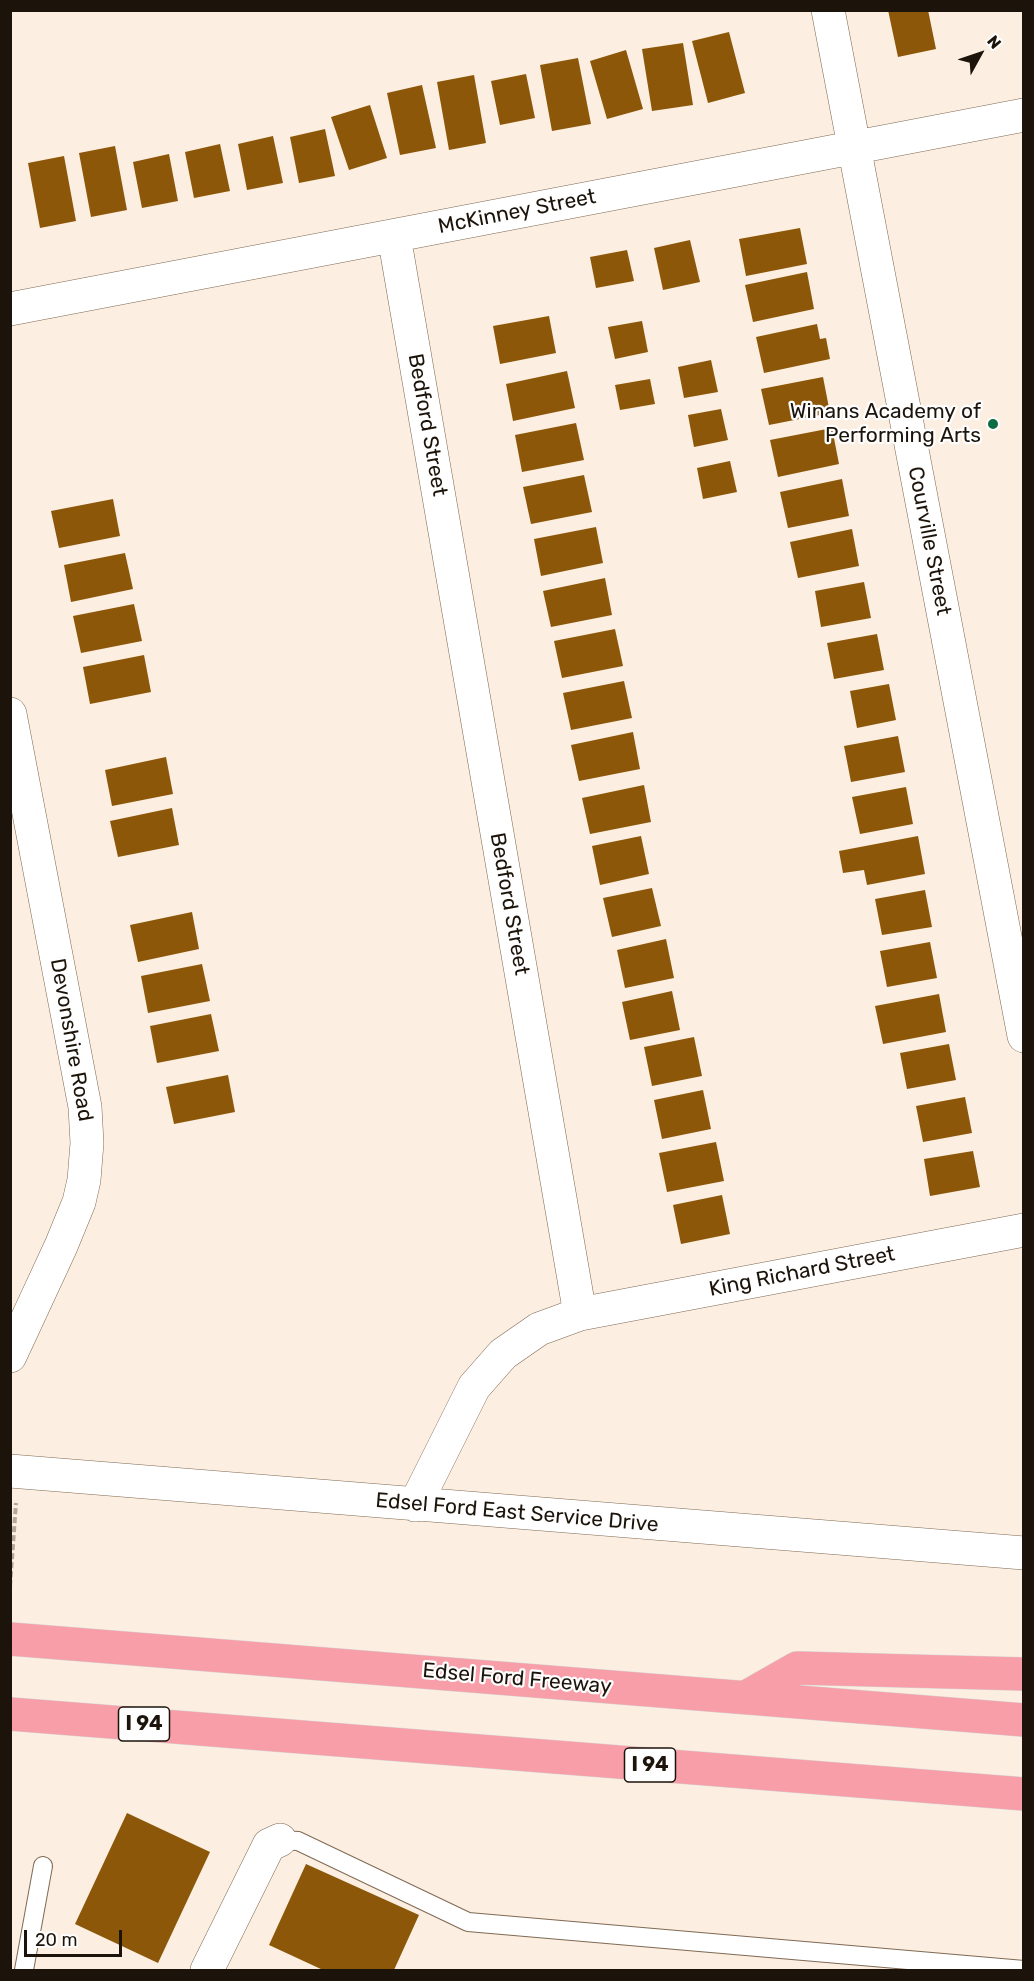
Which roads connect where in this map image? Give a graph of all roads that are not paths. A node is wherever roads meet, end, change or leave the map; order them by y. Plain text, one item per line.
1 (828, 10) edge
2 (1023, 115) edge
3 (854, 148) junction
4 (394, 236) junction
5 (10, 309) edge
6 (10, 714) edge
7 (1023, 1036) edge
8 (1023, 1230) edge
9 (580, 1314) junction
10 (10, 1356) edge
11 (14, 1472) edge
12 (415, 1505) junction
13 (1023, 1553) edge
14 (10, 1638) edge
15 (1023, 1674) edge
16 (746, 1697) junction
17 (10, 1714) edge
18 (1023, 1720) edge
19 (1023, 1794) edge
20 (280, 1840) joint
21 (43, 1866) dead end
22 (24, 1971) edge
23 (207, 1971) edge
24 (1023, 1971) edge

1 - 3 street, Courville Street
2 - 3 street, McKinney Street
3 - 4 street, McKinney Street
3 - 7 street, Courville Street
4 - 5 street, McKinney Street
4 - 9 street, Bedford Street
6 - 10 street, Devonshire Road
8 - 9 street, King Richard Street
9 - 12 street
11 - 12 street, Edsel Ford East Service Drive
12 - 13 street, Edsel Ford East Service Drive
14 - 16 highway, Edsel Ford Freeway
15 - 16 highway
16 - 18 highway, Edsel Ford Freeway
17 - 19 highway, I 94
20 - 23 street
20 - 24 lane
21 - 22 lane

